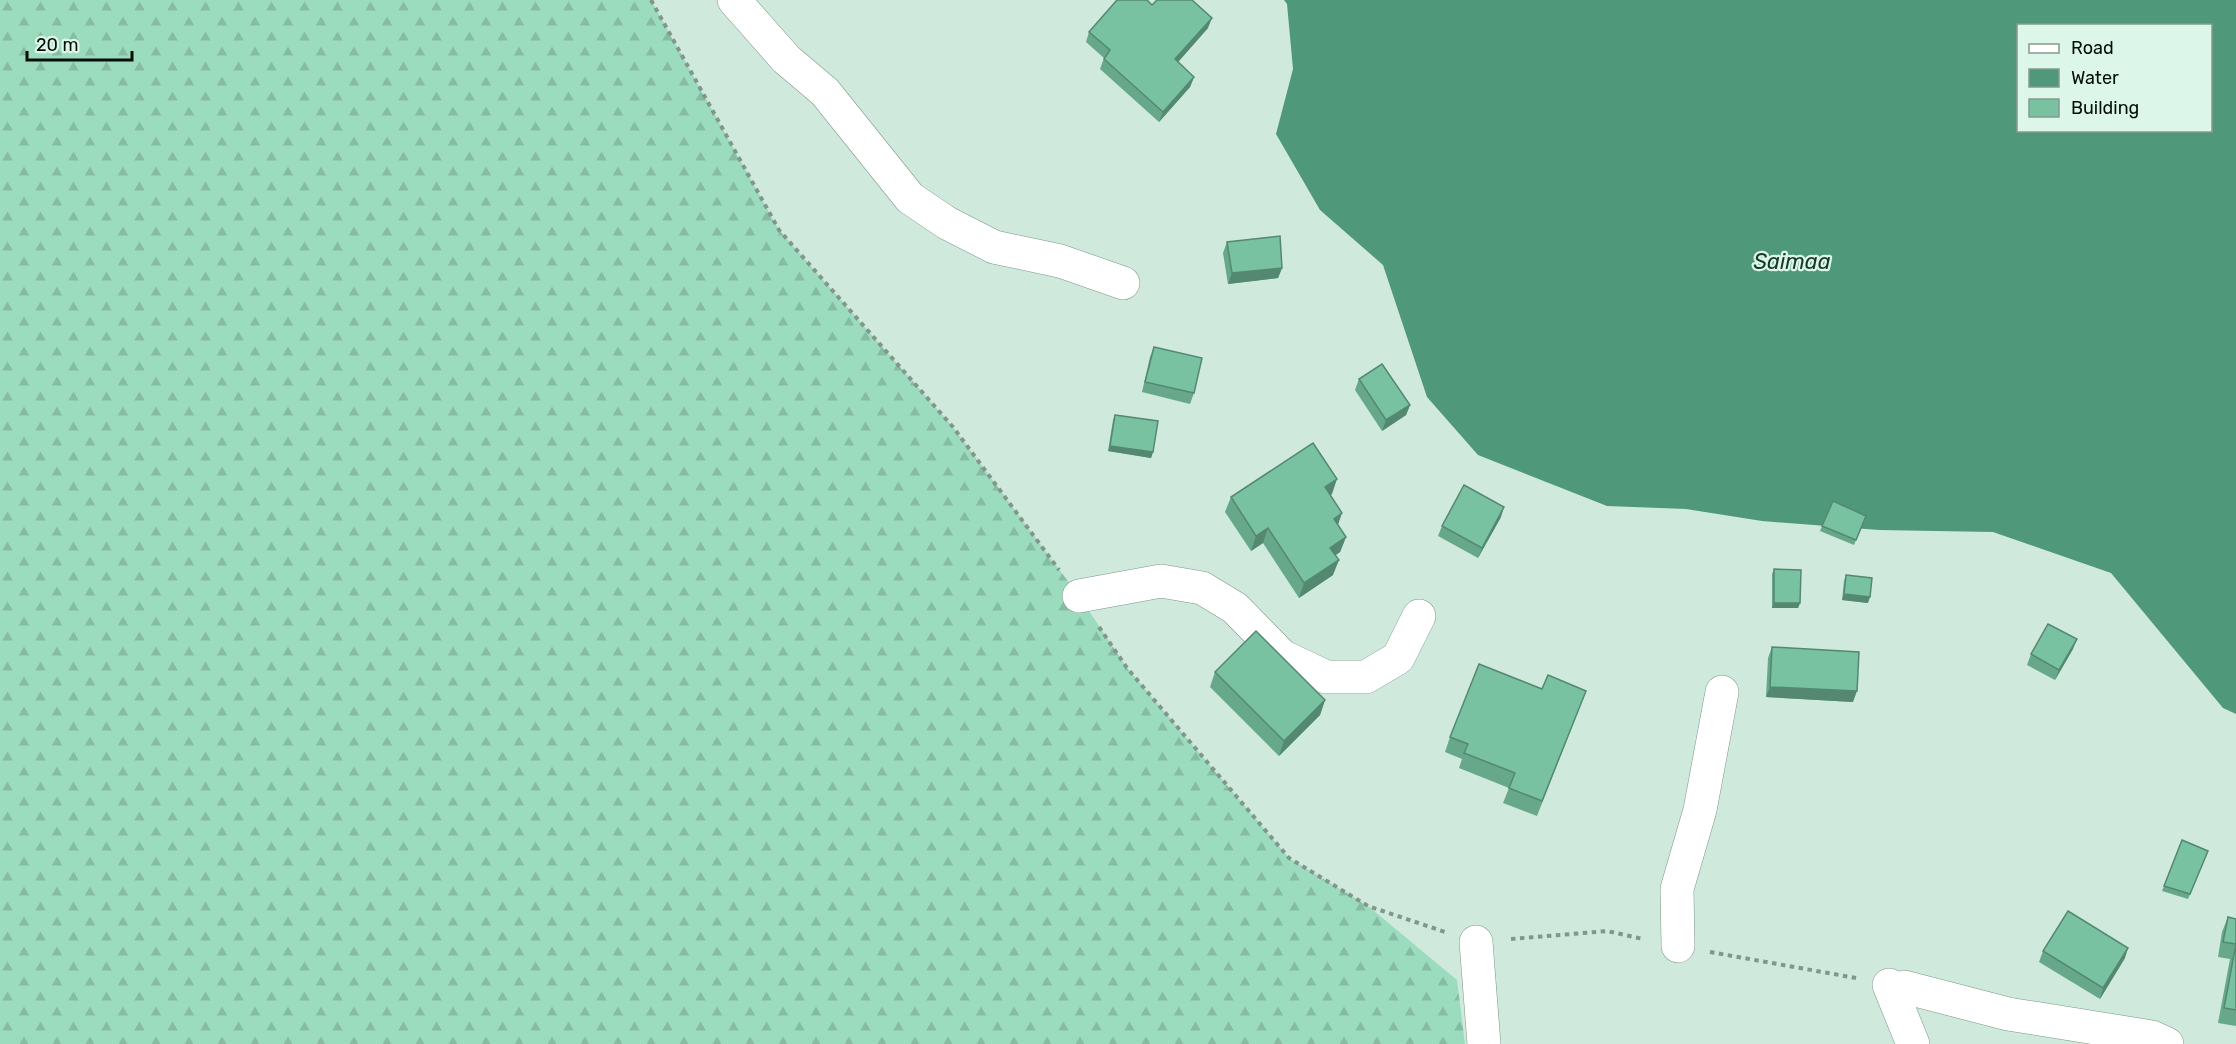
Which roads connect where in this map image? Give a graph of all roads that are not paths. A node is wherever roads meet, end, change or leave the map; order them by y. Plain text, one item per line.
1 (734, 0) edge
2 (1123, 283) dead end
3 (1079, 596) dead end
4 (1419, 616) dead end
5 (1722, 692) dead end
6 (1476, 942) dead end
7 (1678, 946) dead end
8 (1484, 1044) edge
9 (1913, 1044) edge
10 (2166, 1044) edge

1 - 2 lane
3 - 4 lane
5 - 7 lane
6 - 8 lane
9 - 10 lane

